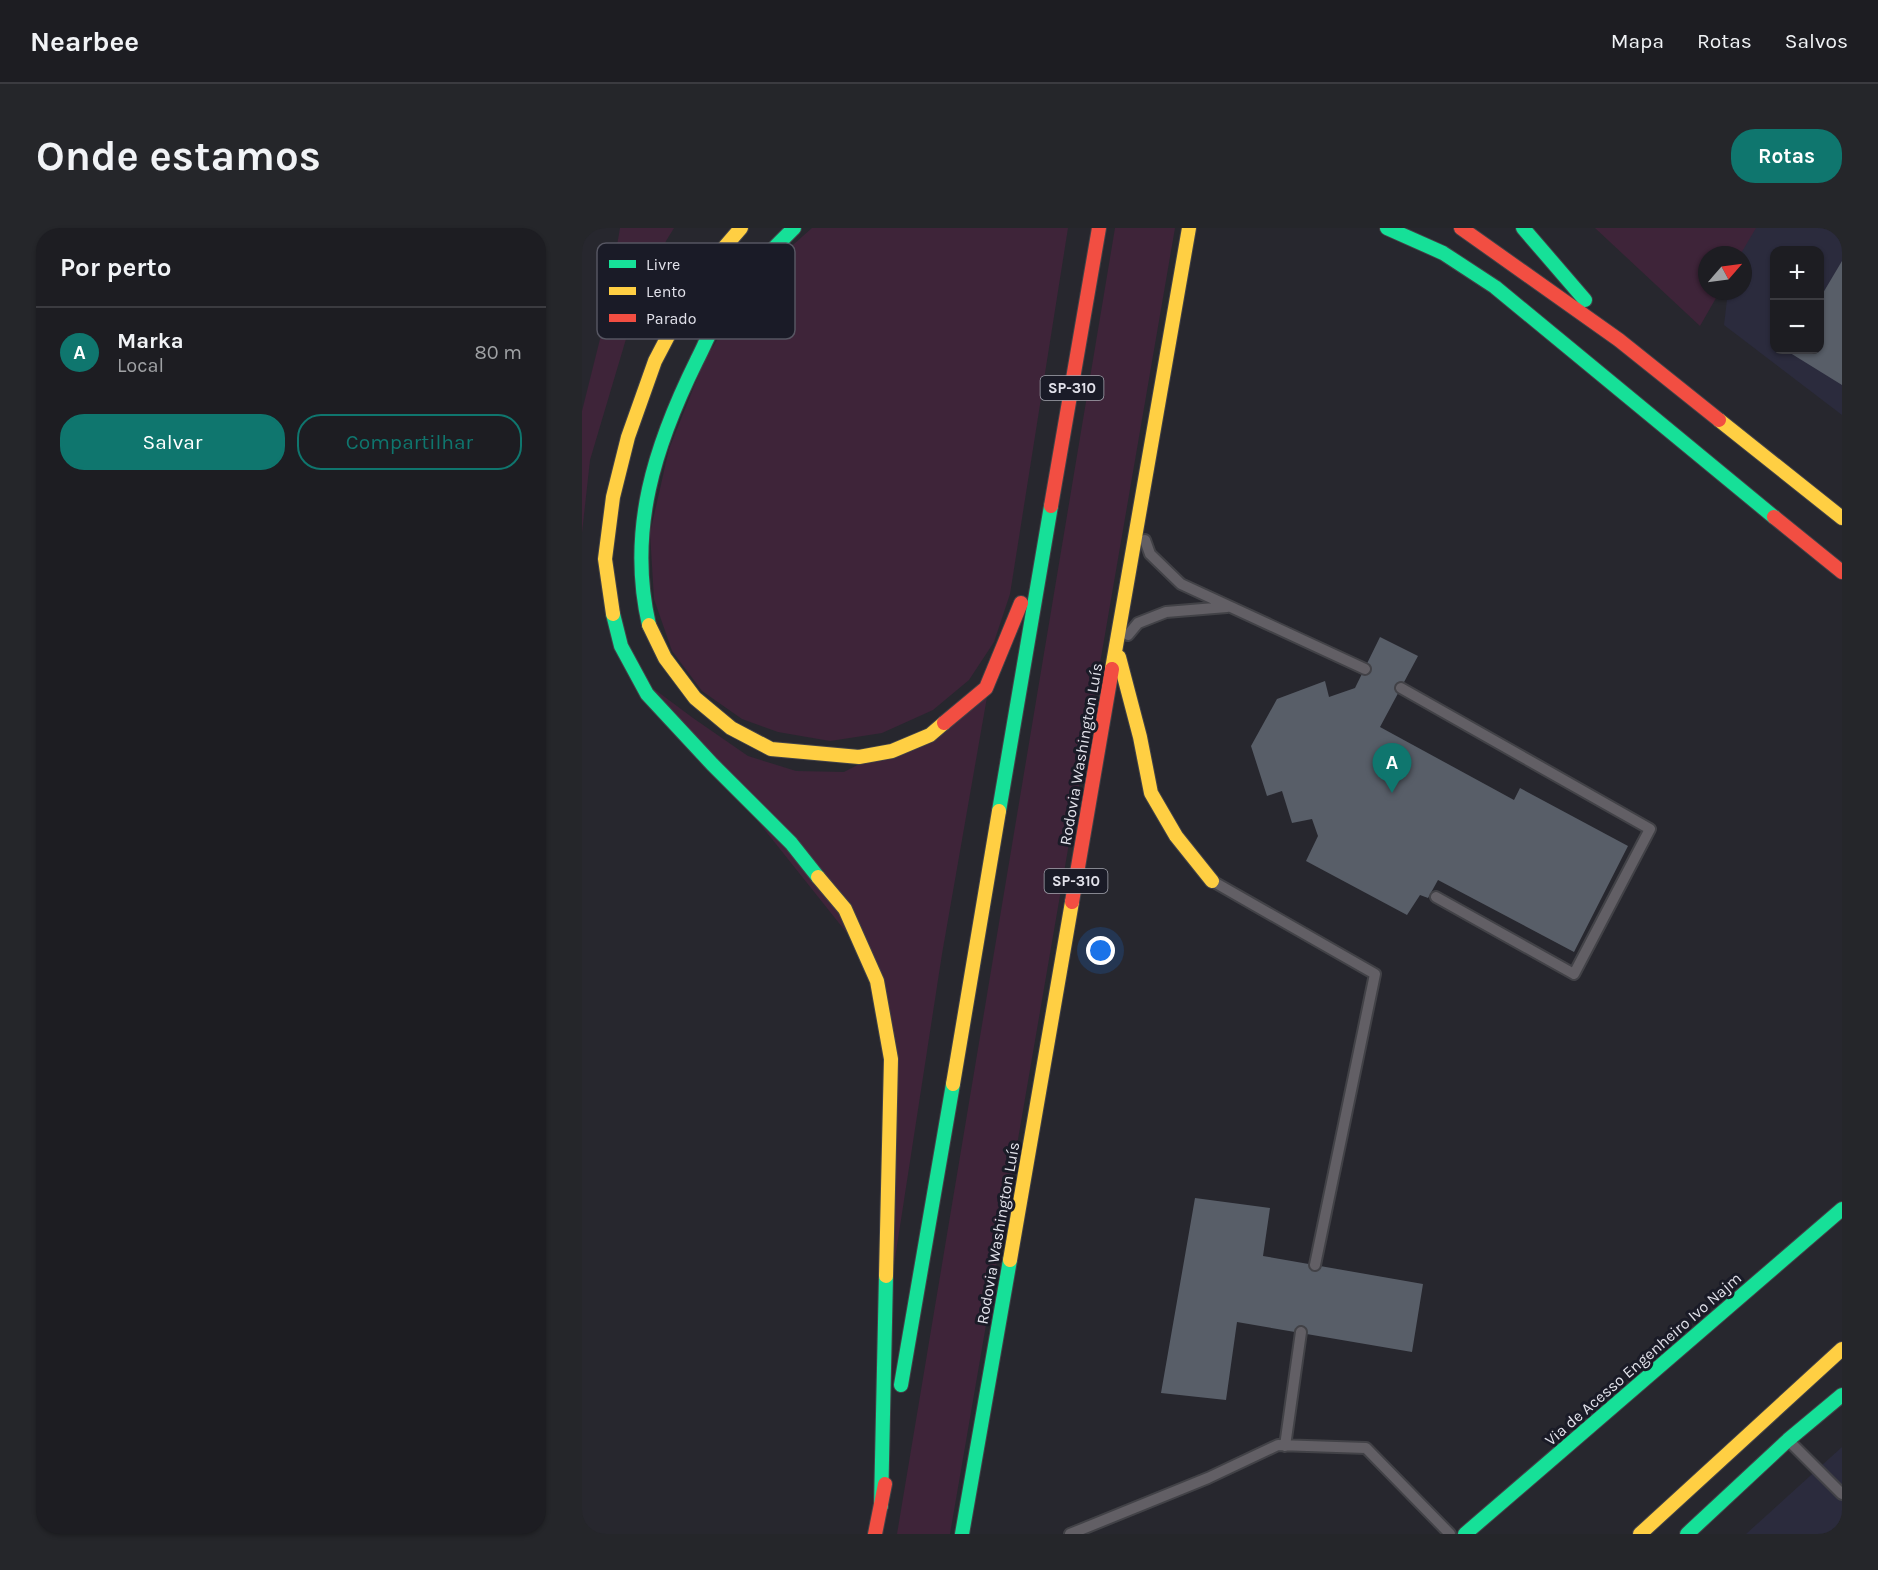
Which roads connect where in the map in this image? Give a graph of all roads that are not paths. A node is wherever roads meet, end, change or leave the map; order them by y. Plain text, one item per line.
1 (741, 228) edge
2 (794, 228) edge
3 (1099, 228) edge
4 (1190, 228) edge
5 (1387, 228) edge
6 (1461, 228) edge
7 (1523, 228) edge
8 (728, 243) edge
9 (779, 243) edge
10 (667, 339) edge
11 (708, 339) edge
12 (1619, 340) junction
13 (1842, 518) edge
14 (1138, 522) junction
15 (1044, 549) junction
16 (1842, 572) edge
17 (1228, 607) junction
18 (1116, 649) junction
19 (1365, 669) dead end
20 (1401, 688) dead end
21 (1212, 881) joint
22 (1436, 897) dead end
23 (1842, 1209) edge
24 (1315, 1265) dead end
25 (1301, 1332) dead end
26 (1842, 1349) edge
27 (1842, 1395) edge
28 (1778, 1429) junction
29 (1281, 1446) junction
30 (1842, 1494) edge
31 (881, 1506) junction
32 (876, 1534) edge
33 (962, 1534) edge
34 (1070, 1534) edge
35 (1450, 1534) edge
36 (1465, 1534) edge
37 (1640, 1534) edge
38 (1687, 1534) edge

1 - 8 main road
2 - 9 main road
3 - 15 main road, SP-310
4 - 14 main road, Rodovia Washington Luís / SP-310
5 - 16 main road
6 - 12 main road
7 - 12 main road
10 - 31 main road
11 - 15 main road
12 - 13 main road
14 - 17 lane
14 - 18 main road, Rodovia Washington Luís / SP-310
15 - 31 main road, SP-310
17 - 18 lane
17 - 19 lane
18 - 21 main road
18 - 33 main road, Rodovia Washington Luís / SP-310
20 - 22 lane
21 - 24 lane
23 - 36 main road, Via de Acesso Engenheiro Ivo Najm
25 - 29 lane
26 - 28 main road
27 - 28 main road
28 - 30 lane
28 - 37 main road
28 - 38 main road
29 - 34 lane
29 - 35 lane
31 - 32 main road, SP-310

